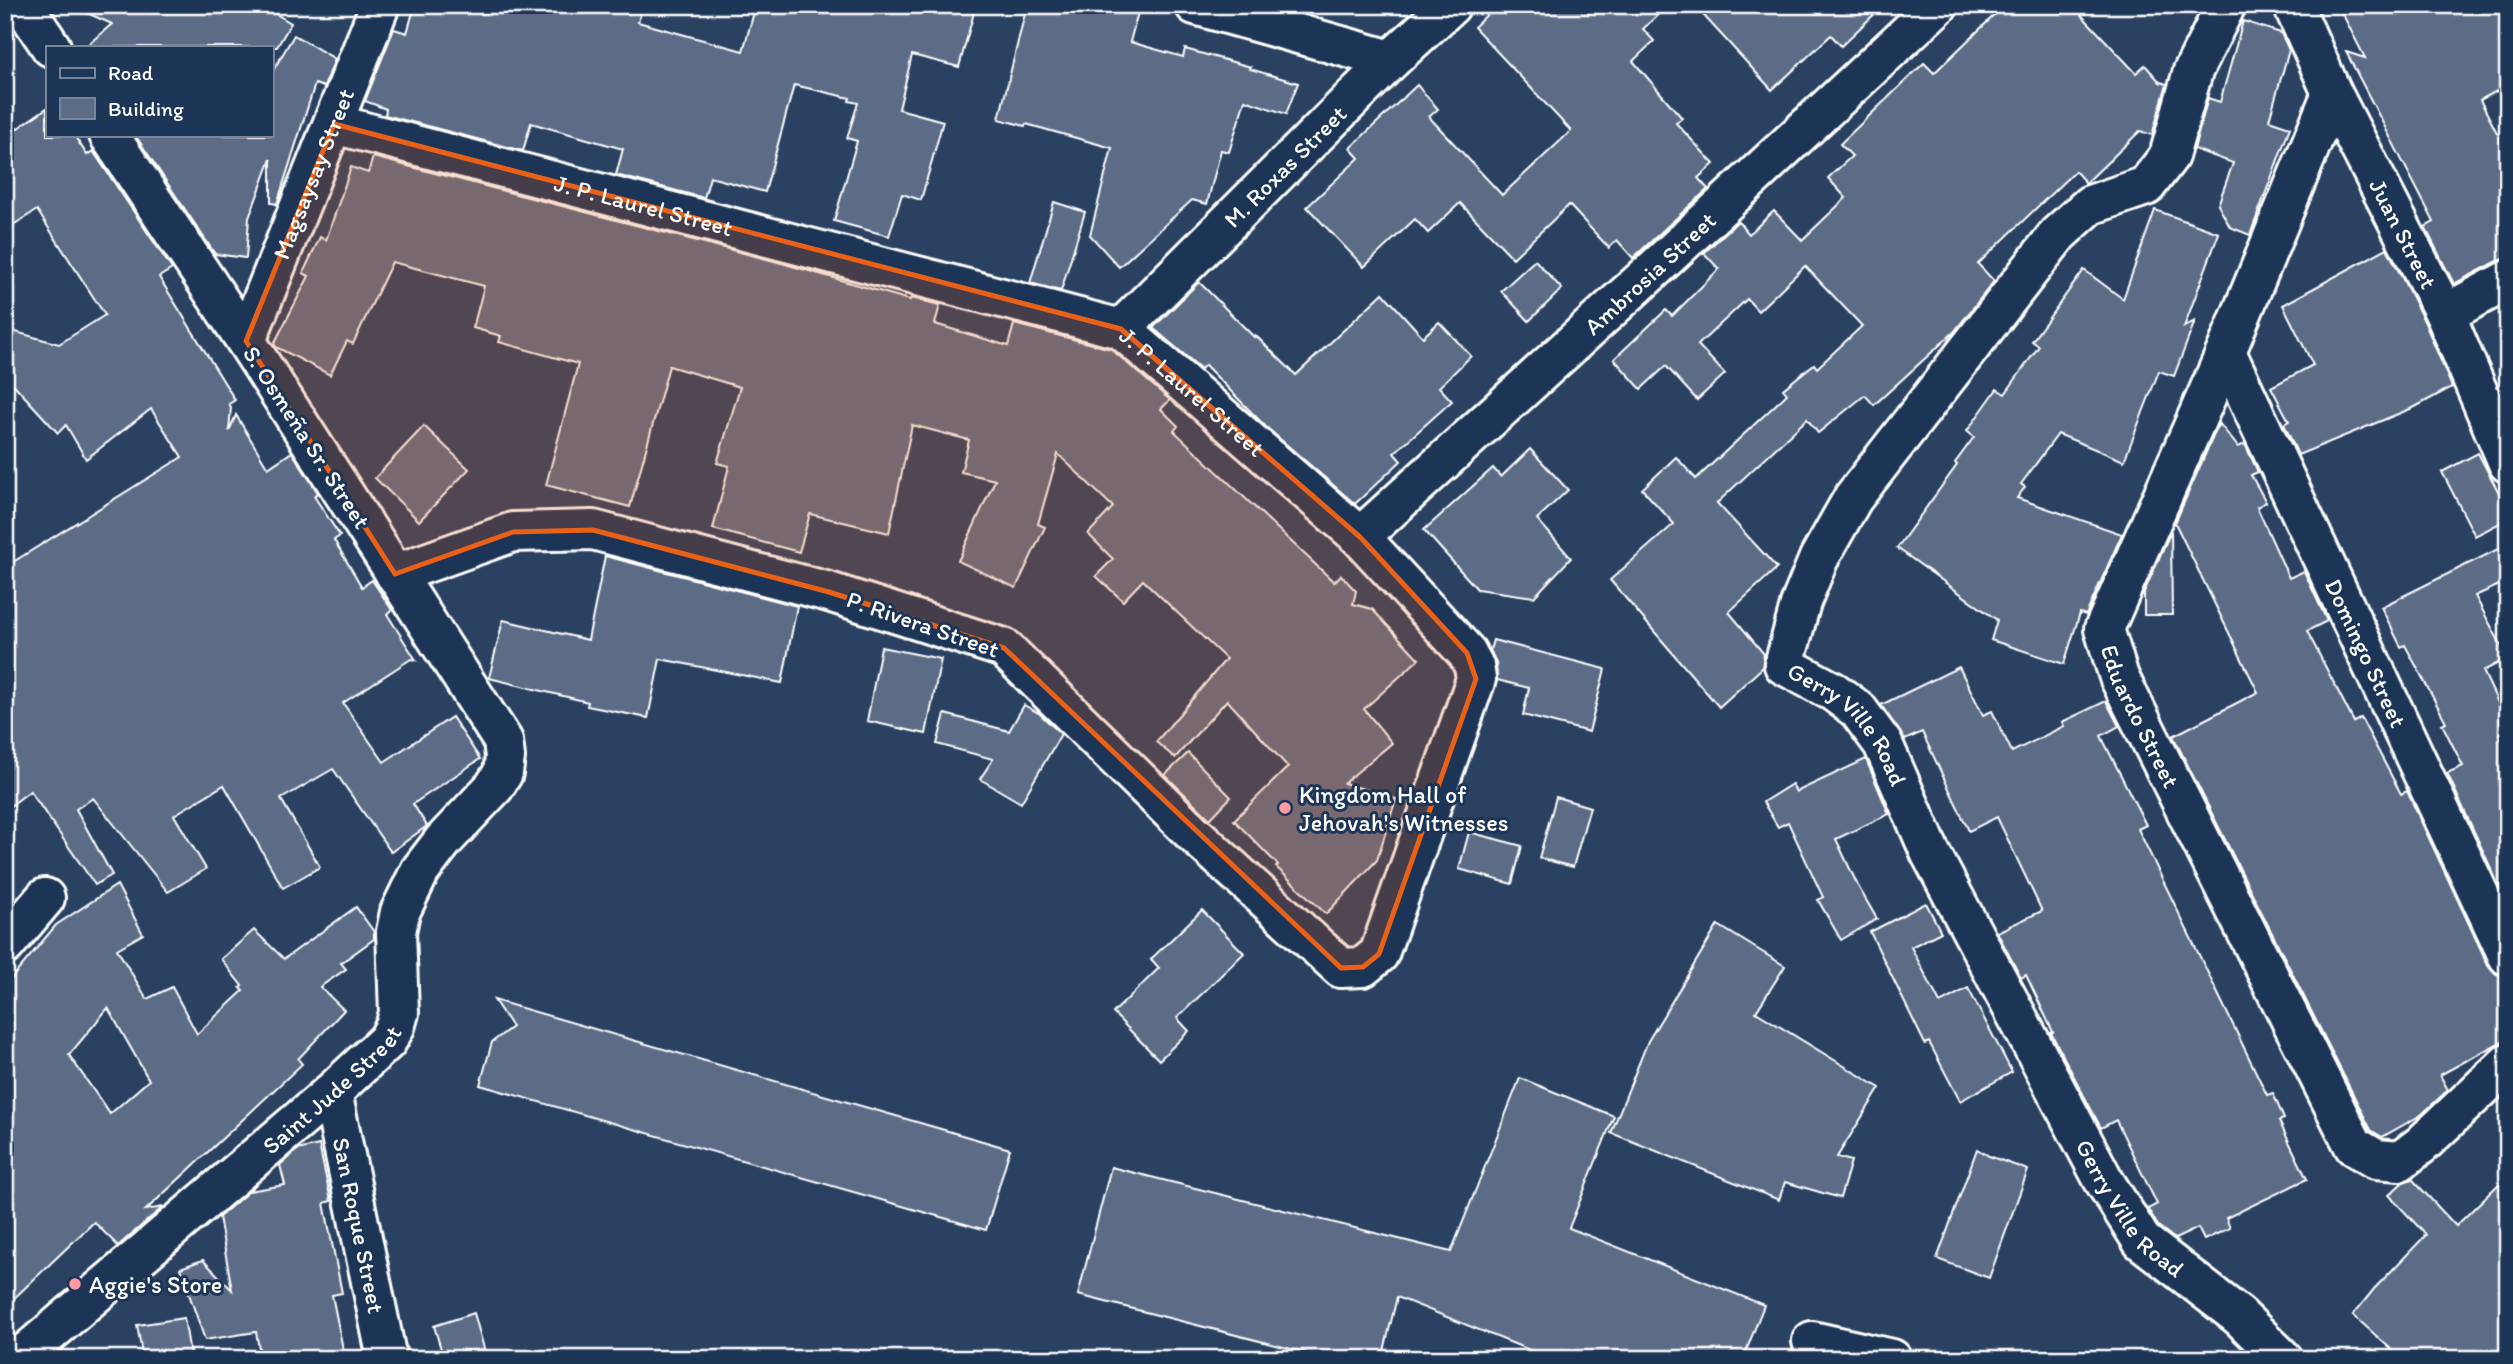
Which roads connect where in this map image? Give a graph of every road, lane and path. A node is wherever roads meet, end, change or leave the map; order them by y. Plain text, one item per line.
1 (23, 5) edge
2 (380, 5) edge
3 (1195, 5) edge
4 (1451, 5) edge
5 (1938, 5) edge
6 (2226, 5) edge
7 (2293, 5) edge
8 (5, 17) edge
9 (50, 46) edge
10 (1391, 60) junction
11 (2332, 93) junction
12 (334, 124) junction
13 (110, 136) edge
14 (2508, 280) edge
15 (2445, 314) junction
16 (1121, 329) junction
17 (246, 341) junction
18 (2226, 352) junction
19 (2508, 463) edge
20 (1360, 537) junction
21 (395, 574) junction
22 (502, 741) joint
23 (45, 898) dead end
24 (5, 945) edge
25 (2508, 956) edge
26 (1341, 968) joint
27 (2508, 1063) edge
28 (332, 1092) junction
29 (1812, 1341) dead end
30 (26, 1357) edge
31 (387, 1359) edge
32 (1892, 1359) edge
33 (2283, 1359) edge

1 - 8 street
1 - 9 street
2 - 12 street, Magsaysay Street
3 - 10 street
4 - 10 street, M. Roxas Street
5 - 20 street, Ambrosia Street
6 - 33 street, Gerry Ville Road
7 - 11 street, Juan Street
10 - 16 street, M. Roxas Street
11 - 15 street, Juan Street
11 - 18 street, Eduardo Street
12 - 16 street, J. P. Laurel Street
12 - 17 street, Magsaysay Street
13 - 17 street, S. Osmeña Sr. Street
14 - 15 street
15 - 19 street, Juan Street
16 - 20 street, J. P. Laurel Street
17 - 21 street, S. Osmeña Sr. Street
18 - 25 street, Domingo Street
18 - 27 street, Eduardo Street
20 - 26 street, J. P. Laurel Street
21 - 22 street, S. Osmeña Sr. Street
21 - 26 street, P. Rivera Street
22 - 28 street, Saint Jude Street
23 - 24 street
28 - 30 street, Saint Jude Street
28 - 31 street, San Roque Street
29 - 32 street

